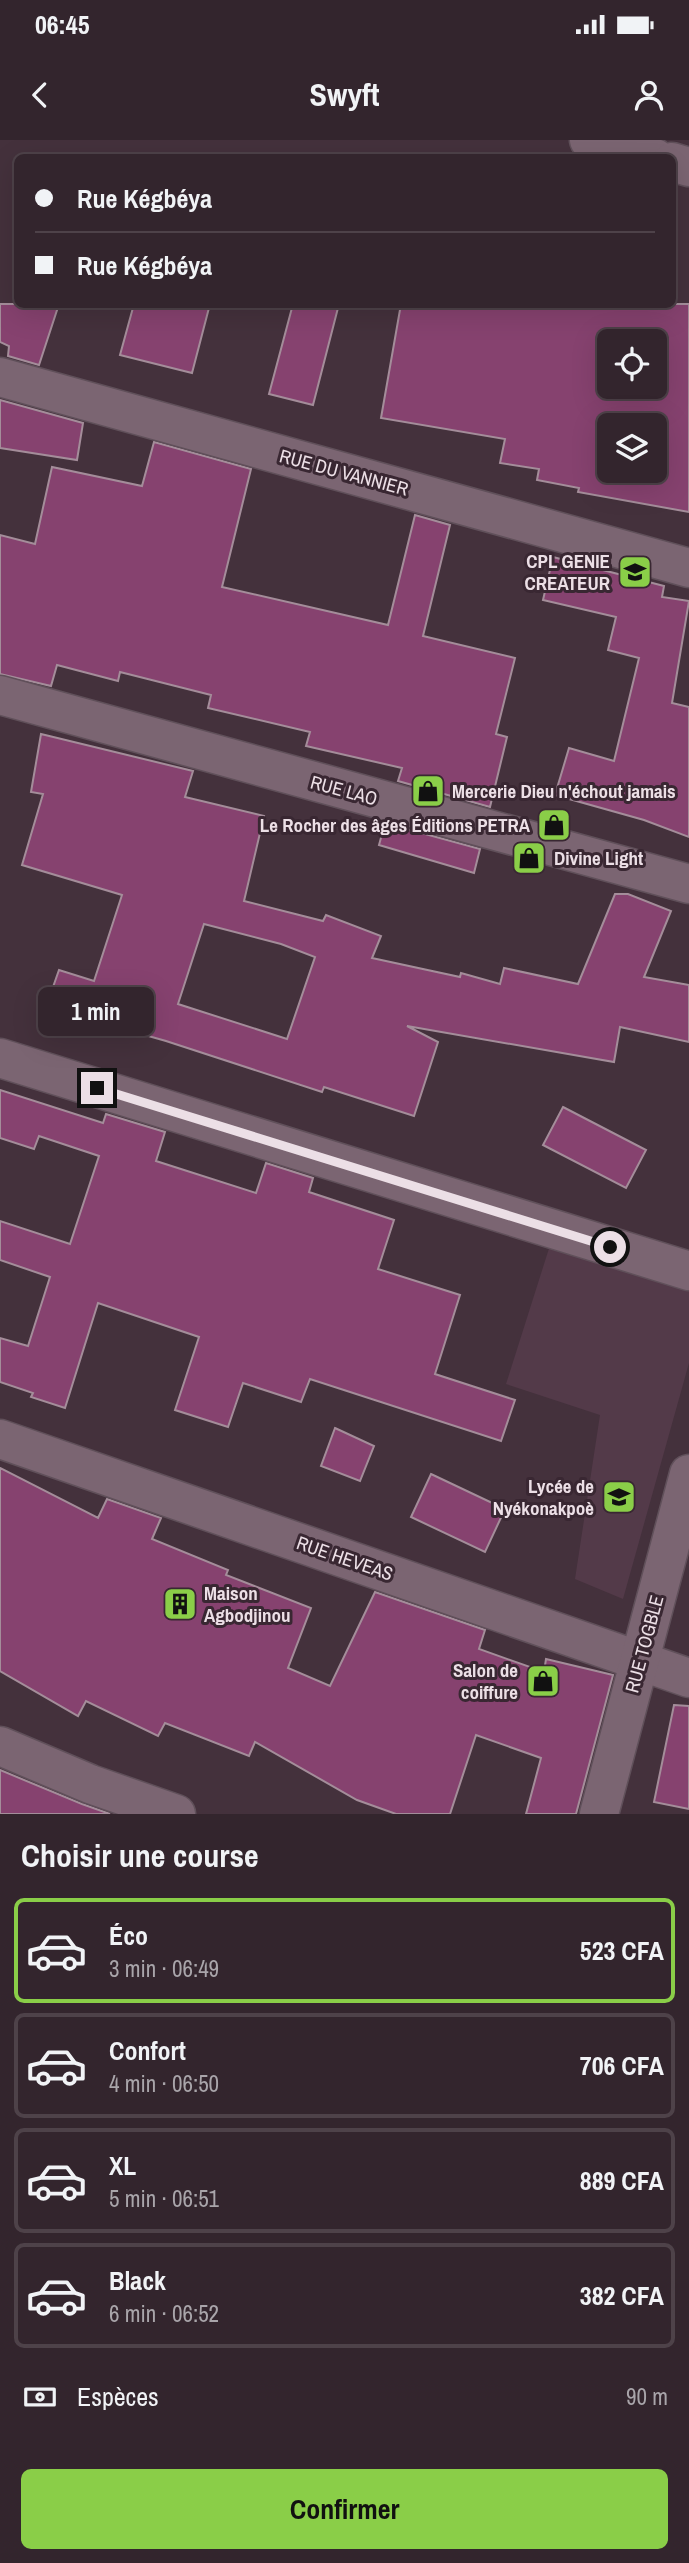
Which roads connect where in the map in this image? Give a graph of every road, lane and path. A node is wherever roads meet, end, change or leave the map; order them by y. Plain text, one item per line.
1 (589, 140) edge
2 (640, 154) edge
3 (0, 377) edge
4 (689, 568) edge
5 (0, 695) edge
6 (689, 884) edge
7 (0, 1058) edge
8 (689, 1271) edge
9 (0, 1439) edge
10 (689, 1474) edge
11 (640, 1661) junction
12 (689, 1678) edge
13 (0, 1746) edge
14 (176, 1814) edge
15 (599, 1814) edge

1 - 2 street
3 - 4 street, RUE DU VANNIER
5 - 6 street, RUE LAO
7 - 8 street
9 - 11 street, RUE HEVEAS
10 - 11 street, RUE TOGBLE
11 - 12 street, RUE HEVEAS
11 - 15 street, RUE TOGBLE
13 - 14 street

